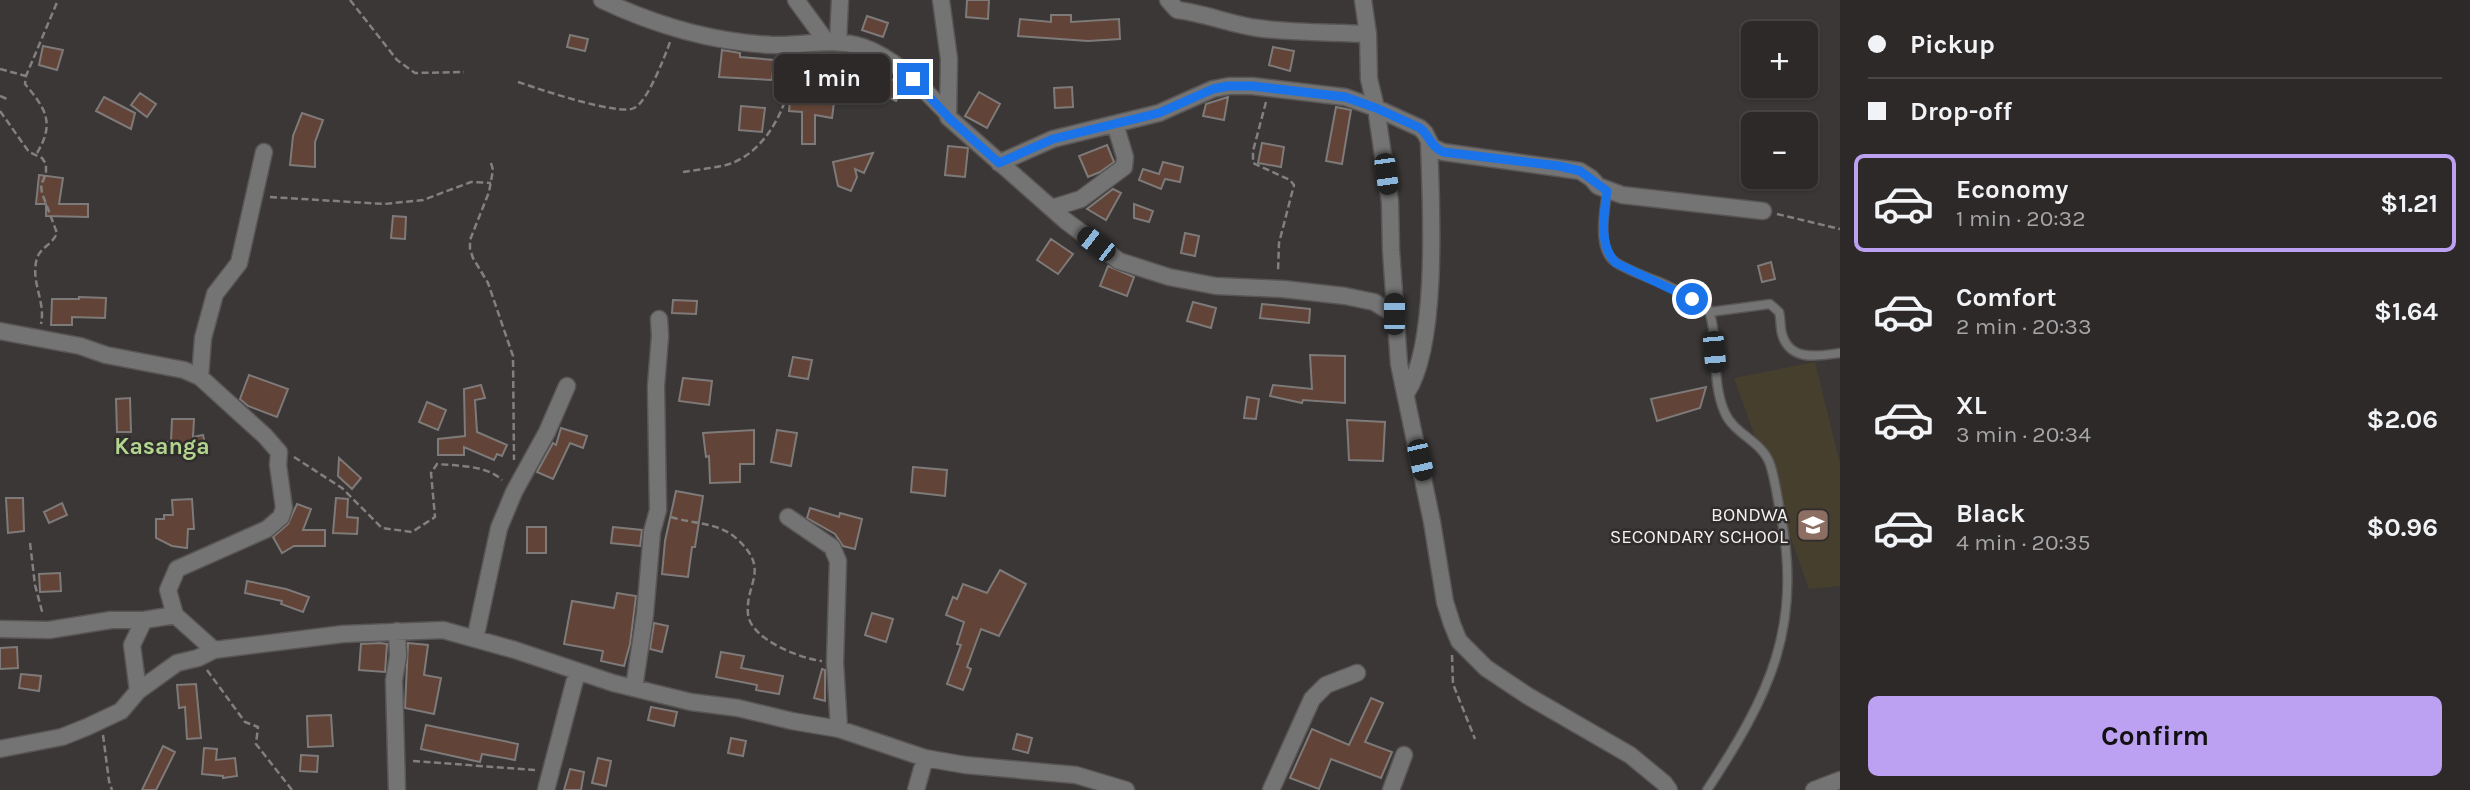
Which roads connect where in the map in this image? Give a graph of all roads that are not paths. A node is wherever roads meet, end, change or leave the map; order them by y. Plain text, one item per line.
1 (602, 0) edge
2 (796, 0) edge
3 (840, 0) edge
4 (941, 0) edge
5 (1168, 0) edge
6 (1363, 0) edge
7 (1367, 34) junction
8 (832, 41) junction
9 (1376, 108) junction
10 (947, 113) junction
11 (1115, 124) junction
12 (1429, 141) junction
13 (264, 152) dead end
14 (999, 163) junction
15 (1607, 191) junction
16 (1052, 208) junction
17 (1763, 211) road end
18 (1710, 312) junction
19 (1394, 314) junction
20 (659, 319) dead end
21 (0, 331) edge
22 (1840, 352) edge
23 (200, 377) junction
24 (567, 386) dead end
25 (1407, 391) junction
26 (788, 517) dead end
27 (175, 615) junction
28 (144, 620) junction
29 (0, 629) edge
30 (397, 631) junction
31 (475, 639) junction
32 (214, 649) junction
33 (577, 672) junction
34 (1357, 673) dead end
35 (634, 688) junction
36 (138, 691) junction
37 (839, 729) junction
38 (0, 749) edge
39 (1404, 755) dead end
40 (925, 758) junction
41 (1839, 784) edge
42 (397, 790) edge
43 (545, 790) edge
44 (916, 790) edge
45 (1126, 790) edge
46 (1272, 790) edge
47 (1391, 790) edge
48 (1669, 790) edge
49 (1707, 790) edge
50 (1814, 790) edge

1 - 8 street
2 - 8 street
3 - 8 street
4 - 10 street
5 - 7 street
6 - 7 street
7 - 9 street
8 - 10 street
9 - 11 street
9 - 12 street
9 - 19 street
10 - 14 street
11 - 14 street
11 - 16 street
12 - 15 street
12 - 25 street
13 - 23 street
14 - 16 street
15 - 17 street
15 - 18 lane
16 - 19 street
18 - 22 lane
18 - 49 lane
19 - 25 street
20 - 35 street
21 - 23 street
23 - 27 street
24 - 31 street
25 - 48 street
26 - 37 street
27 - 28 street
27 - 32 street
28 - 29 street
28 - 36 street
30 - 31 street
30 - 32 street
30 - 42 street
31 - 33 street
32 - 36 street
33 - 35 street
33 - 43 street
34 - 46 street
35 - 37 street
36 - 38 street
37 - 40 street
39 - 47 street
40 - 44 street
40 - 45 street
41 - 50 street

